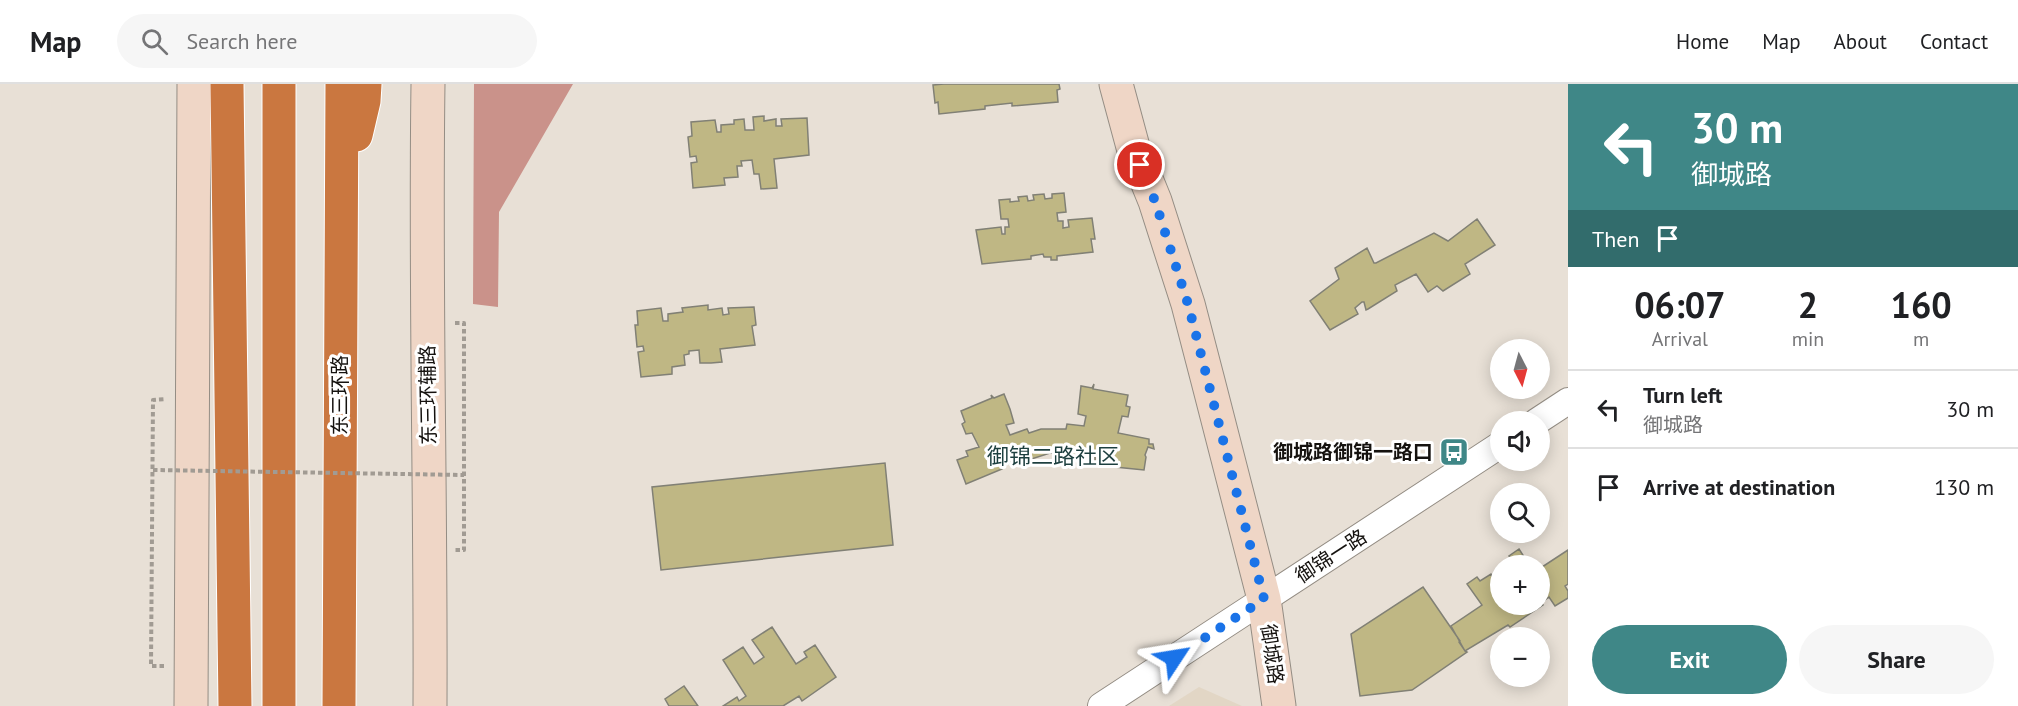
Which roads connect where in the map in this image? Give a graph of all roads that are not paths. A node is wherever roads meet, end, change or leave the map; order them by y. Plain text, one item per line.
1 (194, 84) edge
2 (227, 84) edge
3 (279, 84) edge
4 (342, 84) edge
5 (365, 84) edge
6 (428, 84) edge
7 (1116, 84) edge
8 (341, 198) junction
9 (1568, 401) edge
10 (1550, 413) edge
11 (1490, 452) edge
12 (1264, 599) junction
13 (191, 706) edge
14 (235, 706) edge
15 (279, 706) edge
16 (339, 706) edge
17 (430, 706) edge
18 (1101, 706) edge
19 (1279, 706) edge

1 - 13 main road
2 - 14 highway
3 - 15 highway
4 - 8 highway, 东三环路
5 - 8 highway
6 - 17 main road, 东三环辅路
7 - 12 main road, 御城路
8 - 16 highway, 东三环路
9 - 10 street
11 - 12 street, 御锦一路
12 - 18 street, 御锦一路
12 - 19 main road, 御城路

